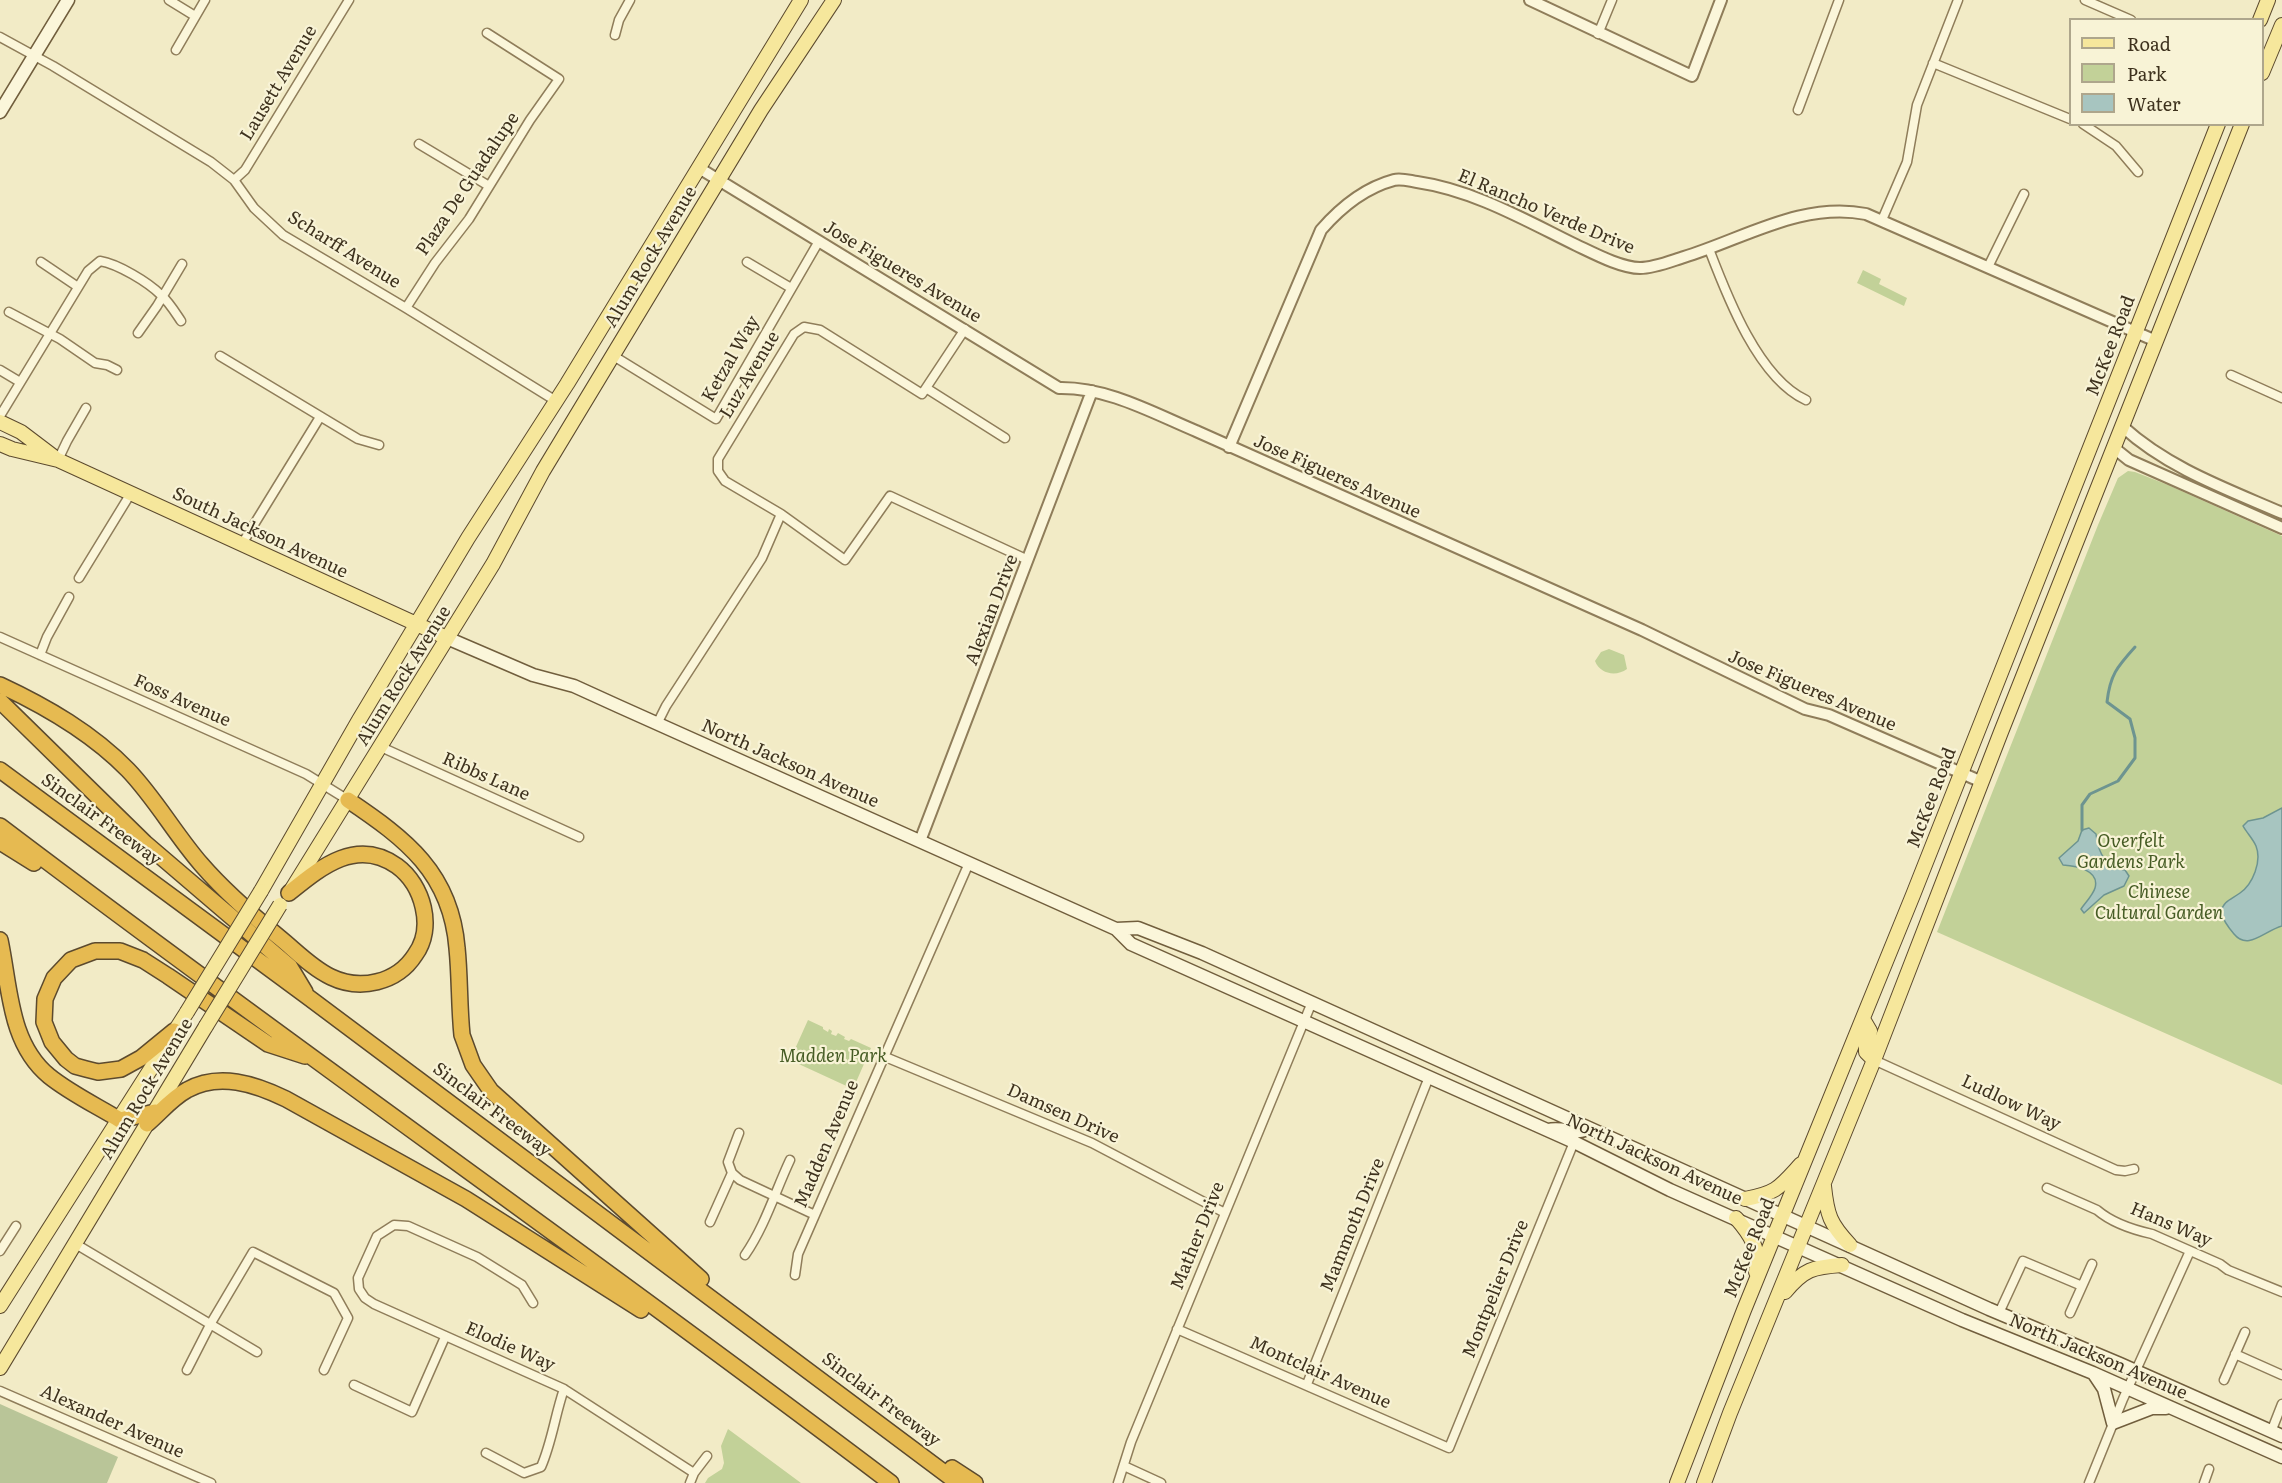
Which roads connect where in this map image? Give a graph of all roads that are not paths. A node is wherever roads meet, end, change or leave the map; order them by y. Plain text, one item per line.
1 (68, 0) edge
2 (169, 0) edge
3 (205, 0) edge
4 (349, 0) edge
5 (630, 0) edge
6 (801, 0) edge
7 (834, 0) edge
8 (1530, 0) edge
9 (1612, 0) edge
10 (1722, 0) edge
11 (1839, 0) edge
12 (1958, 0) edge
13 (2085, 0) edge
14 (2268, 0) edge
15 (195, 16) junction
16 (2126, 18) edge
17 (2261, 18) edge
18 (2282, 25) edge
19 (486, 33) dead end
20 (1598, 34) junction
21 (615, 35) dead end
22 (0, 37) edge
23 (176, 50) dead end
24 (35, 56) junction
25 (1933, 63) junction
26 (2264, 68) edge
27 (1798, 110) dead end
28 (0, 112) edge
29 (2069, 119) edge
30 (2086, 126) edge
31 (2217, 126) edge
32 (2241, 126) edge
33 (419, 144) dead end
34 (699, 168) junction
35 (2138, 172) dead end
36 (234, 180) junction
37 (718, 180) junction
38 (489, 186) junction
39 (2024, 194) dead end
40 (1882, 220) junction
41 (819, 241) junction
42 (1709, 249) junction
43 (41, 262) dead end
44 (747, 262) dead end
45 (182, 264) dead end
46 (1988, 267) junction
47 (78, 287) junction
48 (791, 288) junction
49 (163, 296) junction
50 (406, 308) junction
51 (9, 312) dead end
52 (181, 321) dead end
53 (965, 329) junction
54 (138, 333) dead end
55 (2135, 333) junction
56 (49, 334) junction
57 (2156, 341) junction
58 (612, 355) junction
59 (220, 356) dead end
60 (0, 370) edge
61 (117, 370) dead end
62 (2231, 375) dead end
63 (20, 382) junction
64 (926, 388) junction
65 (1092, 391) junction
66 (2282, 398) edge
67 (1806, 400) dead end
68 (556, 401) junction
69 (86, 408) dead end
70 (0, 416) edge
71 (320, 417) junction
72 (0, 422) edge
73 (2122, 427) junction
74 (1005, 438) dead end
75 (0, 444) edge
76 (379, 445) dead end
77 (1229, 447) junction
78 (2114, 448) junction
79 (58, 460) junction
80 (131, 493) junction
81 (2282, 513) edge
82 (781, 514) junction
83 (2282, 528) edge
84 (242, 544) junction
85 (1028, 560) junction
86 (79, 578) dead end
87 (69, 597) dead end
88 (417, 624) junction
89 (0, 637) edge
90 (447, 638) junction
91 (40, 655) junction
92 (0, 685) edge
93 (0, 701) edge
94 (657, 724) junction
95 (381, 747) junction
96 (0, 770) edge
97 (1962, 773) junction
98 (1982, 782) junction
99 (324, 784) junction
100 (348, 800) junction
101 (0, 826) edge
102 (579, 837) dead end
103 (920, 841) junction
104 (0, 842) edge
105 (969, 863) junction
106 (284, 899) junction
107 (110, 910) junction
108 (1116, 929) junction
109 (0, 940) edge
110 (308, 997) junction
111 (1312, 1002) junction
112 (1863, 1019) junction
113 (1304, 1021) junction
114 (174, 1031) junction
115 (883, 1056) junction
116 (318, 1060) junction
117 (1874, 1060) junction
118 (1429, 1077) junction
119 (151, 1118) junction
120 (120, 1120) junction
121 (1589, 1128) junction
122 (1546, 1130) junction
123 (739, 1133) dead end
124 (1574, 1142) junction
125 (1806, 1158) junction
126 (790, 1160) dead end
127 (2134, 1169) dead end
128 (732, 1173) junction
129 (1823, 1184) junction
130 (2048, 1188) dead end
131 (773, 1195) junction
132 (1745, 1199) junction
133 (1225, 1213) junction
134 (815, 1215) junction
135 (1783, 1216) junction
136 (1736, 1218) junction
137 (710, 1222) dead end
138 (16, 1226) dead end
139 (1807, 1226) junction
140 (1775, 1236) junction
141 (74, 1244) junction
142 (1850, 1245) junction
143 (1799, 1246) junction
144 (0, 1251) edge
145 (2190, 1251) junction
146 (745, 1255) dead end
147 (2092, 1264) dead end
148 (1842, 1266) junction
149 (795, 1275) dead end
150 (2082, 1286) junction
151 (1753, 1290) junction
152 (2282, 1292) edge
153 (533, 1303) dead end
154 (1774, 1305) junction
155 (0, 1306) edge
156 (1999, 1313) junction
157 (2070, 1313) dead end
158 (211, 1323) junction
159 (1177, 1329) junction
160 (2245, 1332) dead end
161 (445, 1337) junction
162 (257, 1352) dead end
163 (784, 1352) junction
164 (2235, 1353) junction
165 (0, 1368) edge
166 (187, 1370) dead end
167 (324, 1370) dead end
168 (2136, 1371) junction
169 (2093, 1373) junction
170 (743, 1374) junction
171 (2282, 1375) edge
172 (2224, 1380) dead end
173 (1306, 1384) junction
174 (354, 1385) dead end
175 (2129, 1388) junction
176 (564, 1389) junction
177 (0, 1391) edge
178 (2282, 1404) edge
179 (2171, 1408) junction
180 (876, 1420) junction
181 (2113, 1422) junction
182 (2277, 1434) edge
183 (1449, 1448) joint
184 (847, 1450) junction
185 (486, 1454) dead end
186 (707, 1456) dead end
187 (2282, 1457) edge
188 (1124, 1466) junction
189 (2209, 1470) dead end
190 (694, 1473) junction
191 (211, 1483) edge
192 (690, 1483) edge
193 (882, 1483) edge
194 (891, 1483) edge
195 (958, 1483) edge
196 (975, 1483) edge
197 (1118, 1483) edge
198 (1161, 1483) edge
199 (1677, 1483) edge
200 (1704, 1483) edge
201 (2090, 1483) edge
202 (2204, 1483) edge

1 - 24 main road
2 - 15 street
3 - 15 street
4 - 36 street, Lausett Avenue
5 - 21 street
6 - 34 main road, Alum Rock Avenue
7 - 37 main road, Alum Rock Avenue
8 - 20 street
9 - 20 street
10 - 20 street
11 - 27 street
12 - 25 street
13 - 16 street
14 - 17 main road
15 - 23 street
18 - 26 main road
19 - 38 street, Plaza De Guadalupe
22 - 24 street, Scharff Avenue
24 - 28 main road
24 - 36 street, Scharff Avenue
25 - 29 street
25 - 40 street
30 - 35 street
31 - 55 main road, McKee Road
32 - 57 main road
33 - 38 street
34 - 37 street, Jose Figueres Avenue
34 - 68 main road, Alum Rock Avenue
36 - 50 street, Scharff Avenue
37 - 41 street, Jose Figueres Avenue
37 - 58 main road, Alum Rock Avenue
38 - 50 street, Plaza De Guadalupe
39 - 46 street
40 - 42 street, El Rancho Verde Drive
40 - 46 street, El Rancho Verde Drive
41 - 48 street, Ketzal Way
41 - 53 street, Jose Figueres Avenue
42 - 67 street
42 - 77 street, El Rancho Verde Drive
43 - 47 street
44 - 48 street
45 - 49 street
46 - 55 street, El Rancho Verde Drive
47 - 49 street
47 - 56 street
48 - 58 street, Ketzal Way
49 - 52 street
49 - 54 street
50 - 68 street, Scharff Avenue
51 - 56 street
53 - 64 street
53 - 65 street, Jose Figueres Avenue
55 - 57 street, El Rancho Verde Drive
55 - 97 main road, McKee Road
56 - 61 street
56 - 63 street
57 - 73 main road
58 - 90 main road, Alum Rock Avenue
59 - 71 street
60 - 63 street
62 - 66 street
63 - 70 street
64 - 74 street, Luz Avenue
64 - 82 street, Luz Avenue
65 - 77 street, Jose Figueres Avenue
65 - 85 street, Alexian Drive
68 - 88 main road, Alum Rock Avenue
69 - 79 street
71 - 76 street
71 - 84 street
72 - 79 main road, South Jackson Avenue
73 - 78 main road
73 - 81 street
75 - 79 main road, South Jackson Avenue
77 - 97 street, Jose Figueres Avenue
78 - 83 street
78 - 98 main road
79 - 80 main road, South Jackson Avenue
80 - 84 main road, South Jackson Avenue
80 - 86 street
82 - 85 street, Luz Avenue
82 - 94 street
84 - 88 main road, South Jackson Avenue
85 - 103 street, Alexian Drive
87 - 91 street
88 - 90 main road, South Jackson Avenue
88 - 99 main road, Alum Rock Avenue
89 - 91 street, Foss Avenue
90 - 94 main road, North Jackson Avenue
90 - 95 main road, Alum Rock Avenue
91 - 99 street, Foss Avenue
92 - 106 highway
93 - 110 highway
94 - 103 main road, North Jackson Avenue
95 - 100 main road, Alum Rock Avenue
95 - 102 street, Ribbs Lane
96 - 110 highway, Sinclair Freeway
97 - 98 street, Jose Figueres Avenue
97 - 112 main road, McKee Road
98 - 117 main road
99 - 100 street, Foss Avenue
99 - 114 main road, Alum Rock Avenue, bridge
100 - 106 main road, Alum Rock Avenue
100 - 163 highway
101 - 107 highway
103 - 105 main road, North Jackson Avenue
104 - 107 highway
105 - 108 main road, North Jackson Avenue
105 - 115 street, Madden Avenue
106 - 119 main road, Alum Rock Avenue, bridge
107 - 116 highway
108 - 111 main road, North Jackson Avenue
108 - 113 main road, North Jackson Avenue
109 - 120 highway
110 - 163 highway, Sinclair Freeway
111 - 113 street, Mather Drive
111 - 121 main road, North Jackson Avenue
112 - 117 main road
112 - 125 main road, McKee Road
113 - 118 main road, North Jackson Avenue
113 - 133 street, Mather Drive
114 - 116 highway
114 - 120 main road, Alum Rock Avenue
115 - 133 street, Damsen Drive
115 - 134 street, Madden Avenue
116 - 170 highway
117 - 127 street, Ludlow Way
117 - 129 main road
118 - 122 main road, North Jackson Avenue
118 - 173 street, Mammoth Drive
119 - 120 highway
119 - 141 main road, Alum Rock Avenue
119 - 170 highway
120 - 155 main road, Alum Rock Avenue
121 - 122 main road
121 - 132 main road, North Jackson Avenue
122 - 124 main road, North Jackson Avenue
123 - 128 street
124 - 136 main road, North Jackson Avenue
124 - 183 street, Montpelier Drive
125 - 132 main road
125 - 135 main road, McKee Road
126 - 131 street
128 - 131 street
128 - 137 street
129 - 139 main road
129 - 142 main road
130 - 145 street, Hans Way
131 - 134 street
131 - 146 street
132 - 135 main road, North Jackson Avenue
133 - 159 street, Mather Drive
134 - 149 street, Madden Avenue
135 - 139 main road, North Jackson Avenue
135 - 140 main road, McKee Road
136 - 140 main road, North Jackson Avenue
136 - 151 main road
138 - 144 street
139 - 142 main road, North Jackson Avenue
139 - 143 main road
140 - 143 main road, North Jackson Avenue
140 - 151 main road, McKee Road
141 - 158 street
141 - 165 main road, Alum Rock Avenue
142 - 156 main road, North Jackson Avenue
143 - 148 main road, North Jackson Avenue
143 - 154 main road
145 - 152 street, Hans Way
145 - 168 street
147 - 150 street
148 - 154 main road
148 - 169 main road, North Jackson Avenue
150 - 156 street
150 - 157 street
151 - 199 main road, McKee Road
153 - 161 street, Elodie Way
154 - 200 main road
156 - 168 main road, North Jackson Avenue
158 - 162 street
158 - 166 street
158 - 167 street
159 - 173 street, Montclair Avenue
159 - 188 street, Mather Drive
160 - 164 street
161 - 174 street
161 - 176 street, Elodie Way
163 - 180 highway, Sinclair Freeway
164 - 171 street
164 - 172 street
168 - 175 street
168 - 182 main road, North Jackson Avenue
169 - 175 main road, North Jackson Avenue
169 - 181 main road
170 - 184 highway
173 - 183 street, Montclair Avenue
175 - 179 main road, North Jackson Avenue
175 - 181 street
176 - 185 street
176 - 190 street, Elodie Way
177 - 191 street, Alexander Avenue
178 - 182 street
179 - 181 main road
179 - 187 main road, North Jackson Avenue
180 - 195 highway, Sinclair Freeway
180 - 196 highway
181 - 201 street
184 - 193 highway
184 - 194 highway
186 - 190 street
188 - 197 street, Mather Drive
188 - 198 street
189 - 202 street
190 - 192 street

